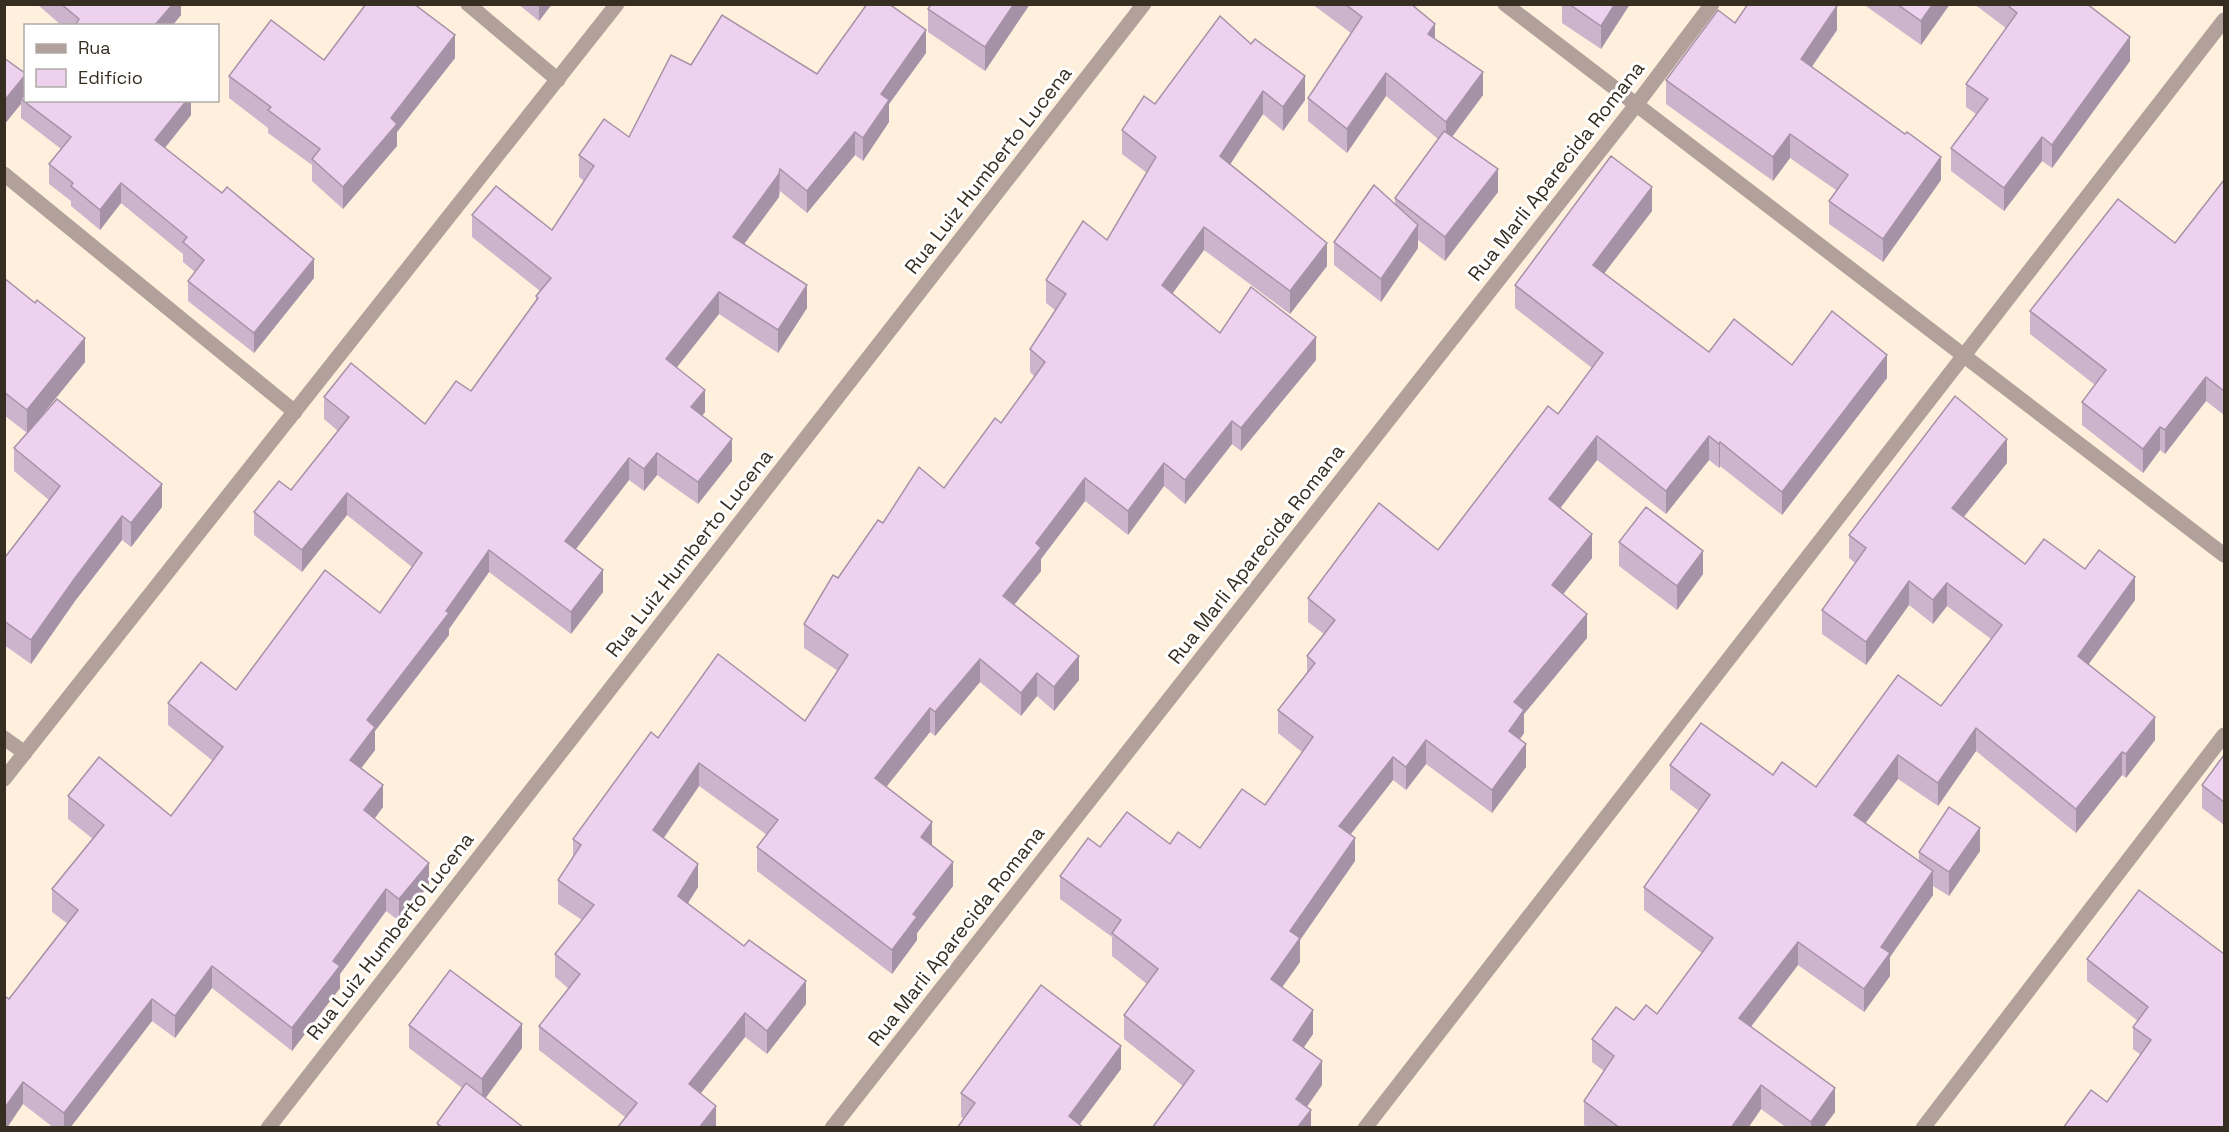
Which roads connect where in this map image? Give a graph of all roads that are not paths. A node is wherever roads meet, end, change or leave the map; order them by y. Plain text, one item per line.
1 (468, 4) edge
2 (617, 4) edge
3 (1144, 4) edge
4 (1505, 4) edge
5 (1712, 4) edge
6 (2224, 20) edge
7 (558, 80) junction
8 (1636, 105) junction
9 (4, 174) edge
10 (1965, 356) junction
11 (295, 412) junction
12 (2224, 555) edge
13 (2224, 735) edge
14 (4, 738) edge
15 (26, 753) junction
16 (4, 779) edge
17 (268, 1128) edge
18 (831, 1128) edge
19 (1365, 1128) edge
20 (1923, 1128) edge

1 - 7 street
2 - 7 street
3 - 17 street, Rua Luiz Humberto Lucena
4 - 8 street
5 - 8 street, Rua Marli Aparecida Romana
6 - 10 street
7 - 11 street
8 - 10 street
8 - 18 street, Rua Marli Aparecida Romana
9 - 11 street
10 - 12 street
10 - 19 street
11 - 15 street
13 - 20 street
14 - 15 street
15 - 16 street

